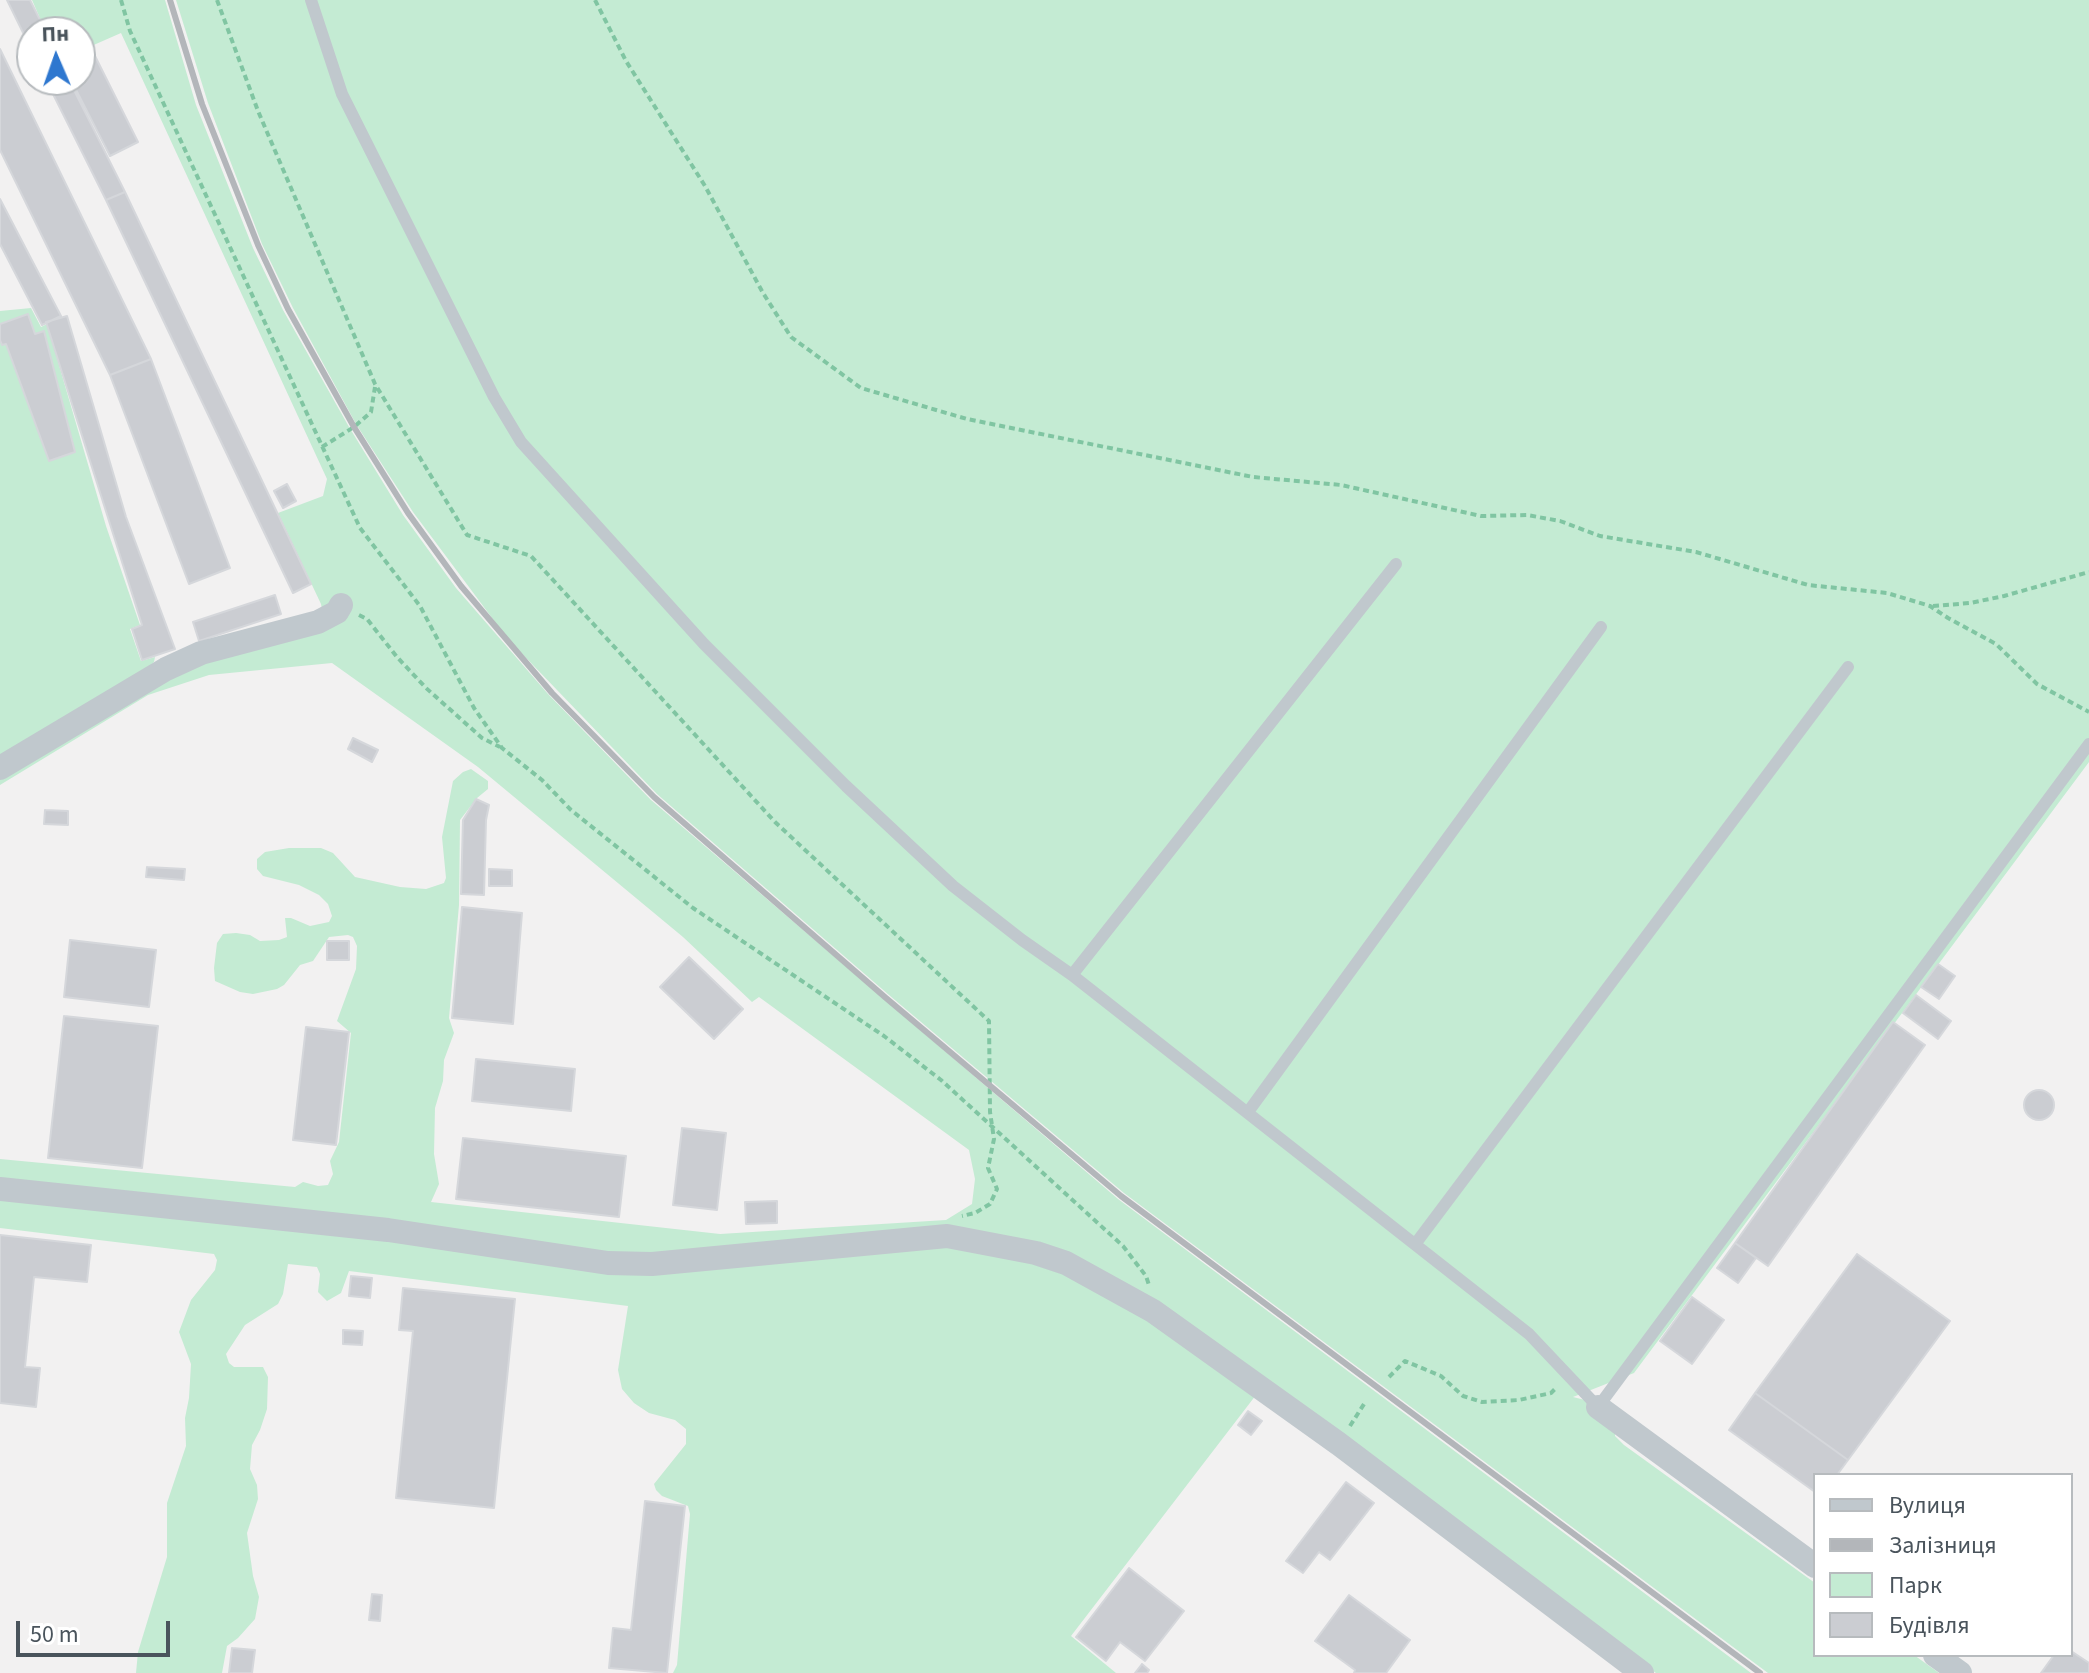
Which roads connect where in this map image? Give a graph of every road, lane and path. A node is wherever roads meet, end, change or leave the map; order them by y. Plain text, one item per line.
1 (121, 0) edge
2 (217, 0) edge
3 (311, 0) edge
4 (595, 0) edge
5 (375, 384) junction
6 (322, 447) junction
7 (1396, 564) dead end
8 (2089, 572) edge
9 (341, 605) joint
10 (1930, 606) junction
11 (1601, 627) dead end
12 (1848, 667) dead end
13 (2089, 712) edge
14 (2089, 744) edge
15 (502, 748) junction
16 (0, 768) edge
17 (1072, 975) junction
18 (1248, 1112) junction
19 (994, 1128) junction
20 (0, 1189) edge
21 (947, 1236) junction
22 (1416, 1243) junction
23 (1153, 1311) junction
24 (1568, 1376) junction
25 (1389, 1377) dead end
26 (1598, 1407) junction
27 (1813, 1565) edge
28 (1938, 1657) edge
29 (1642, 1673) edge
30 (1960, 1673) edge

1 - 6 path
2 - 5 path
3 - 17 lane
4 - 10 path
5 - 6 path
5 - 19 path
6 - 15 path
7 - 17 lane
8 - 10 path
9 - 15 path
9 - 16 street
10 - 13 path
11 - 18 lane
12 - 22 lane
14 - 26 lane
15 - 19 path
17 - 18 lane
18 - 22 lane
19 - 21 path
19 - 23 path
20 - 21 street
21 - 23 street
22 - 24 lane
23 - 29 street
24 - 25 path
24 - 26 lane
26 - 27 street
28 - 30 street

